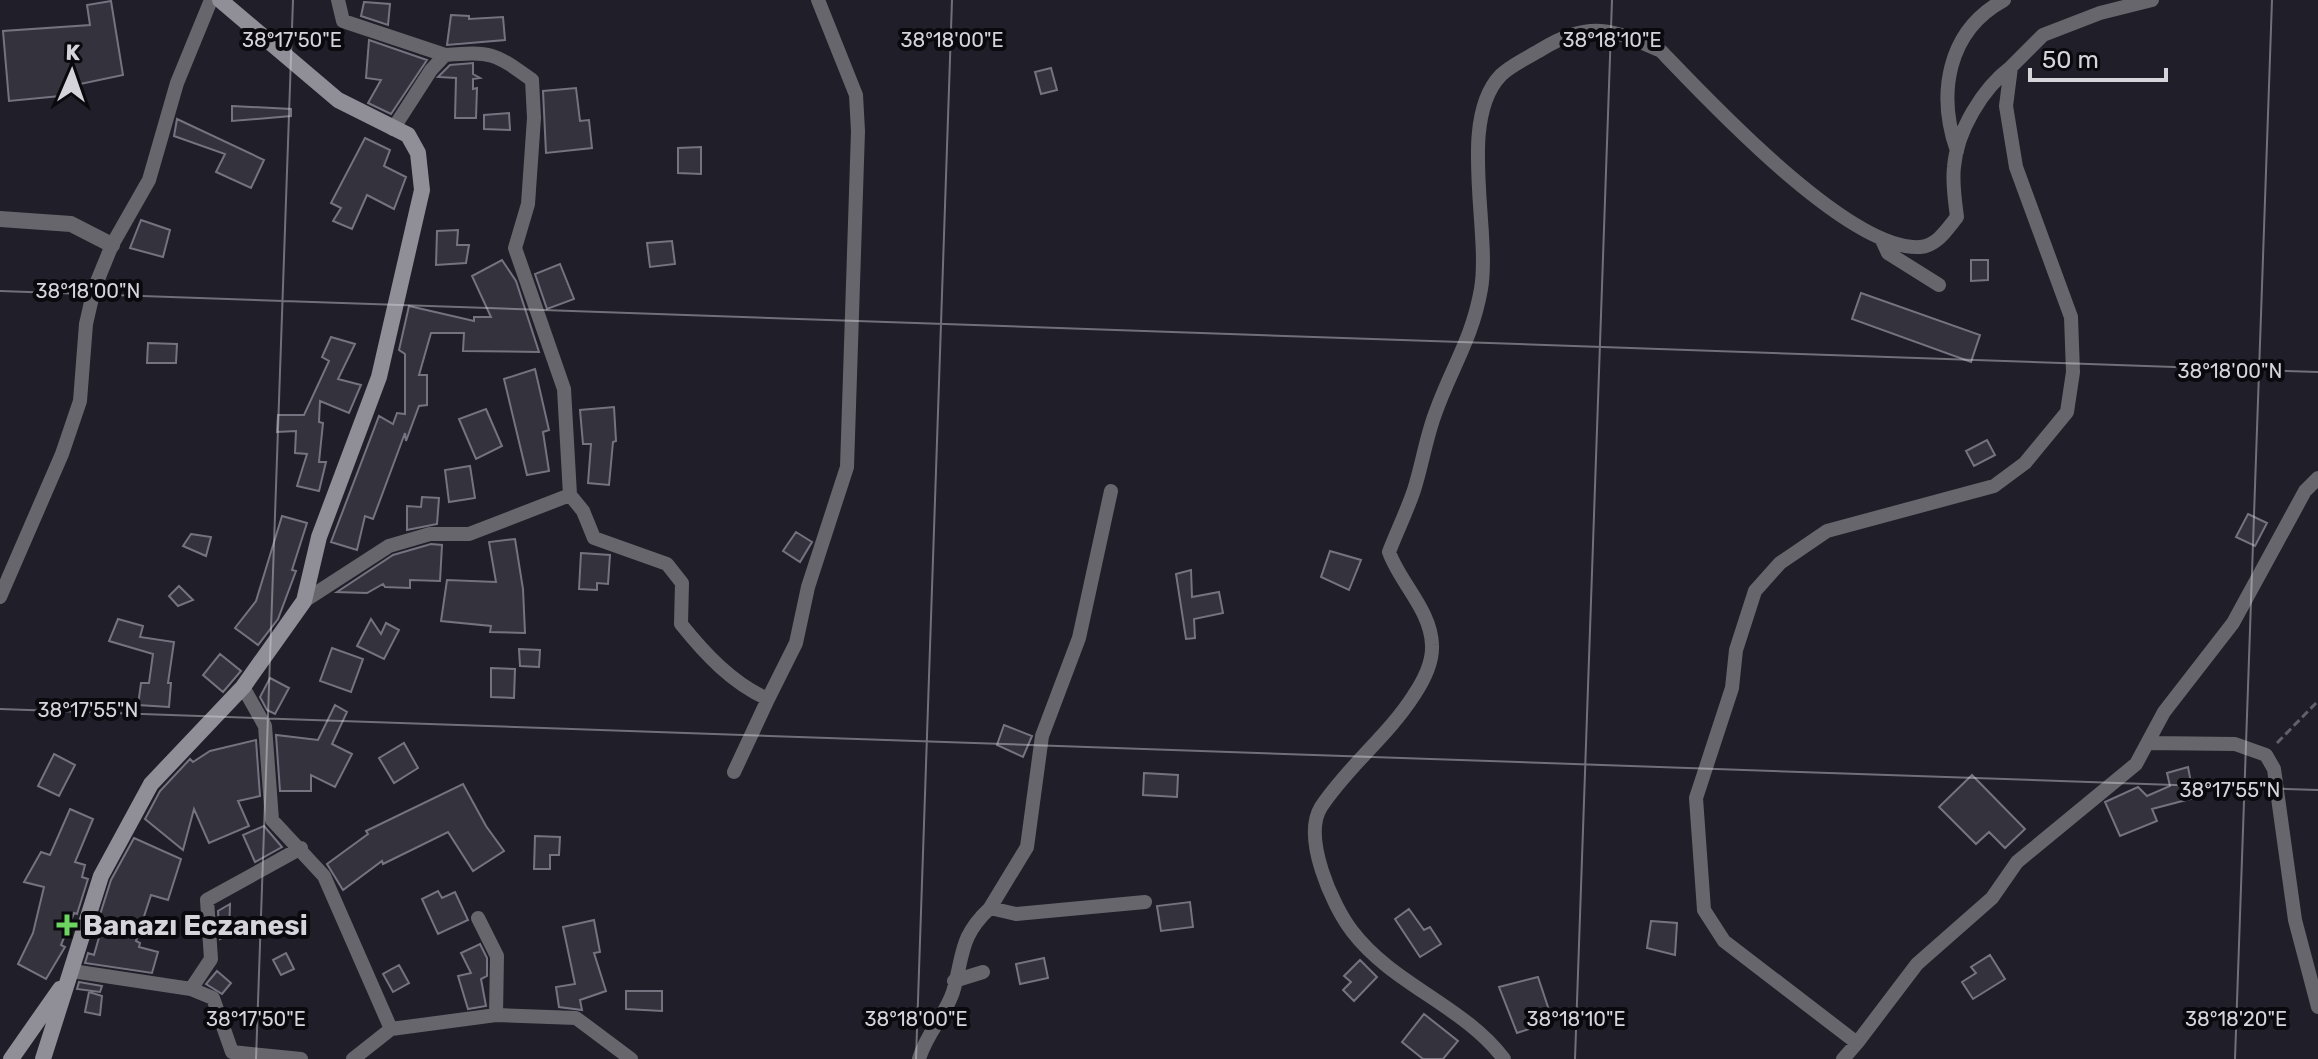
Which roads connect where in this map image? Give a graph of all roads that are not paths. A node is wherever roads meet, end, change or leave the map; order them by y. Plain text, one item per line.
1 (211, 0) edge
2 (220, 0) edge
3 (338, 0) edge
4 (818, 0) edge
5 (2004, 0) edge
6 (2152, 0) edge
7 (445, 55) junction
8 (2011, 67) junction
9 (393, 129) junction
10 (1957, 152) junction
11 (0, 219) edge
12 (1882, 240) junction
13 (112, 245) junction
14 (1939, 285) dead end
15 (2318, 478) edge
16 (1111, 491) dead end
17 (570, 495) junction
18 (5, 575) edge
19 (0, 597) edge
20 (304, 601) junction
21 (243, 687) junction
22 (768, 699) junction
23 (2150, 743) junction
24 (734, 772) dead end
25 (301, 848) junction
26 (1145, 902) dead end
27 (990, 908) junction
28 (478, 918) dead end
29 (72, 971) junction
30 (983, 972) dead end
31 (954, 981) junction
32 (191, 989) junction
33 (2318, 1007) edge
34 (496, 1015) junction
35 (391, 1029) junction
36 (1857, 1043) junction
37 (11, 1059) edge
38 (43, 1059) edge
39 (301, 1059) edge
40 (353, 1059) edge
41 (631, 1059) edge
42 (919, 1059) edge
43 (1504, 1059) edge
44 (1843, 1059) edge

1 - 13 street
2 - 9 main road
3 - 7 street
4 - 22 street
5 - 10 street
6 - 8 street
7 - 9 street
7 - 17 street
8 - 10 street
8 - 36 street
9 - 20 main road
10 - 12 street
11 - 13 street
12 - 14 street
12 - 43 street
13 - 18 street
15 - 23 street
16 - 27 street
17 - 20 street
17 - 22 street
18 - 19 street
20 - 21 main road
21 - 25 street
21 - 29 main road
22 - 24 street
23 - 33 street
23 - 36 street
25 - 32 street
25 - 35 street
26 - 27 street
27 - 31 street
28 - 34 street
29 - 32 street
29 - 37 main road
29 - 38 main road
30 - 31 street
31 - 42 street
32 - 39 street
34 - 35 street
34 - 41 street
35 - 40 street
36 - 44 street

